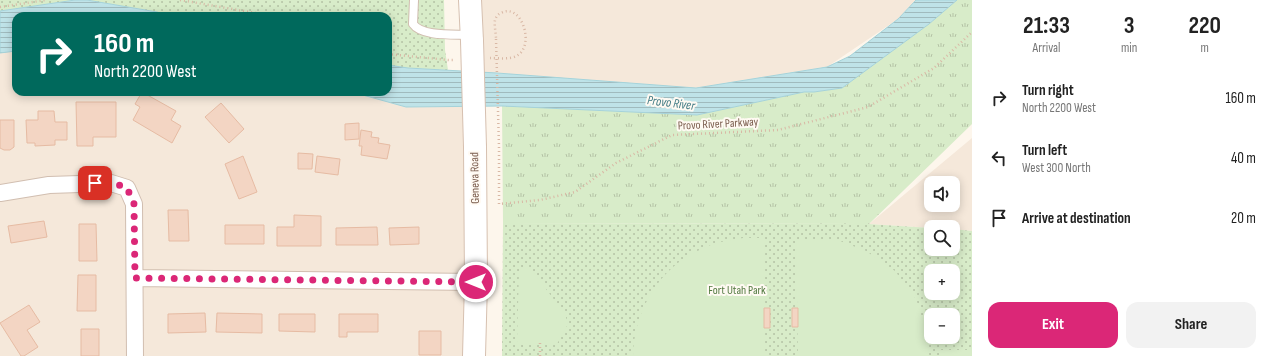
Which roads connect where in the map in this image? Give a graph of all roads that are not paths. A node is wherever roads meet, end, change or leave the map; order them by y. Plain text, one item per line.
1 (414, 0) edge
2 (470, 0) edge
3 (471, 38) junction
4 (0, 193) edge
5 (135, 278) junction
6 (476, 282) junction
7 (135, 356) edge
8 (474, 356) edge

1 - 3 lane
2 - 3 main road, Geneva Road
3 - 6 main road, Geneva Road, bridge
4 - 5 street
5 - 6 street
5 - 7 street
6 - 8 main road, Geneva Road

